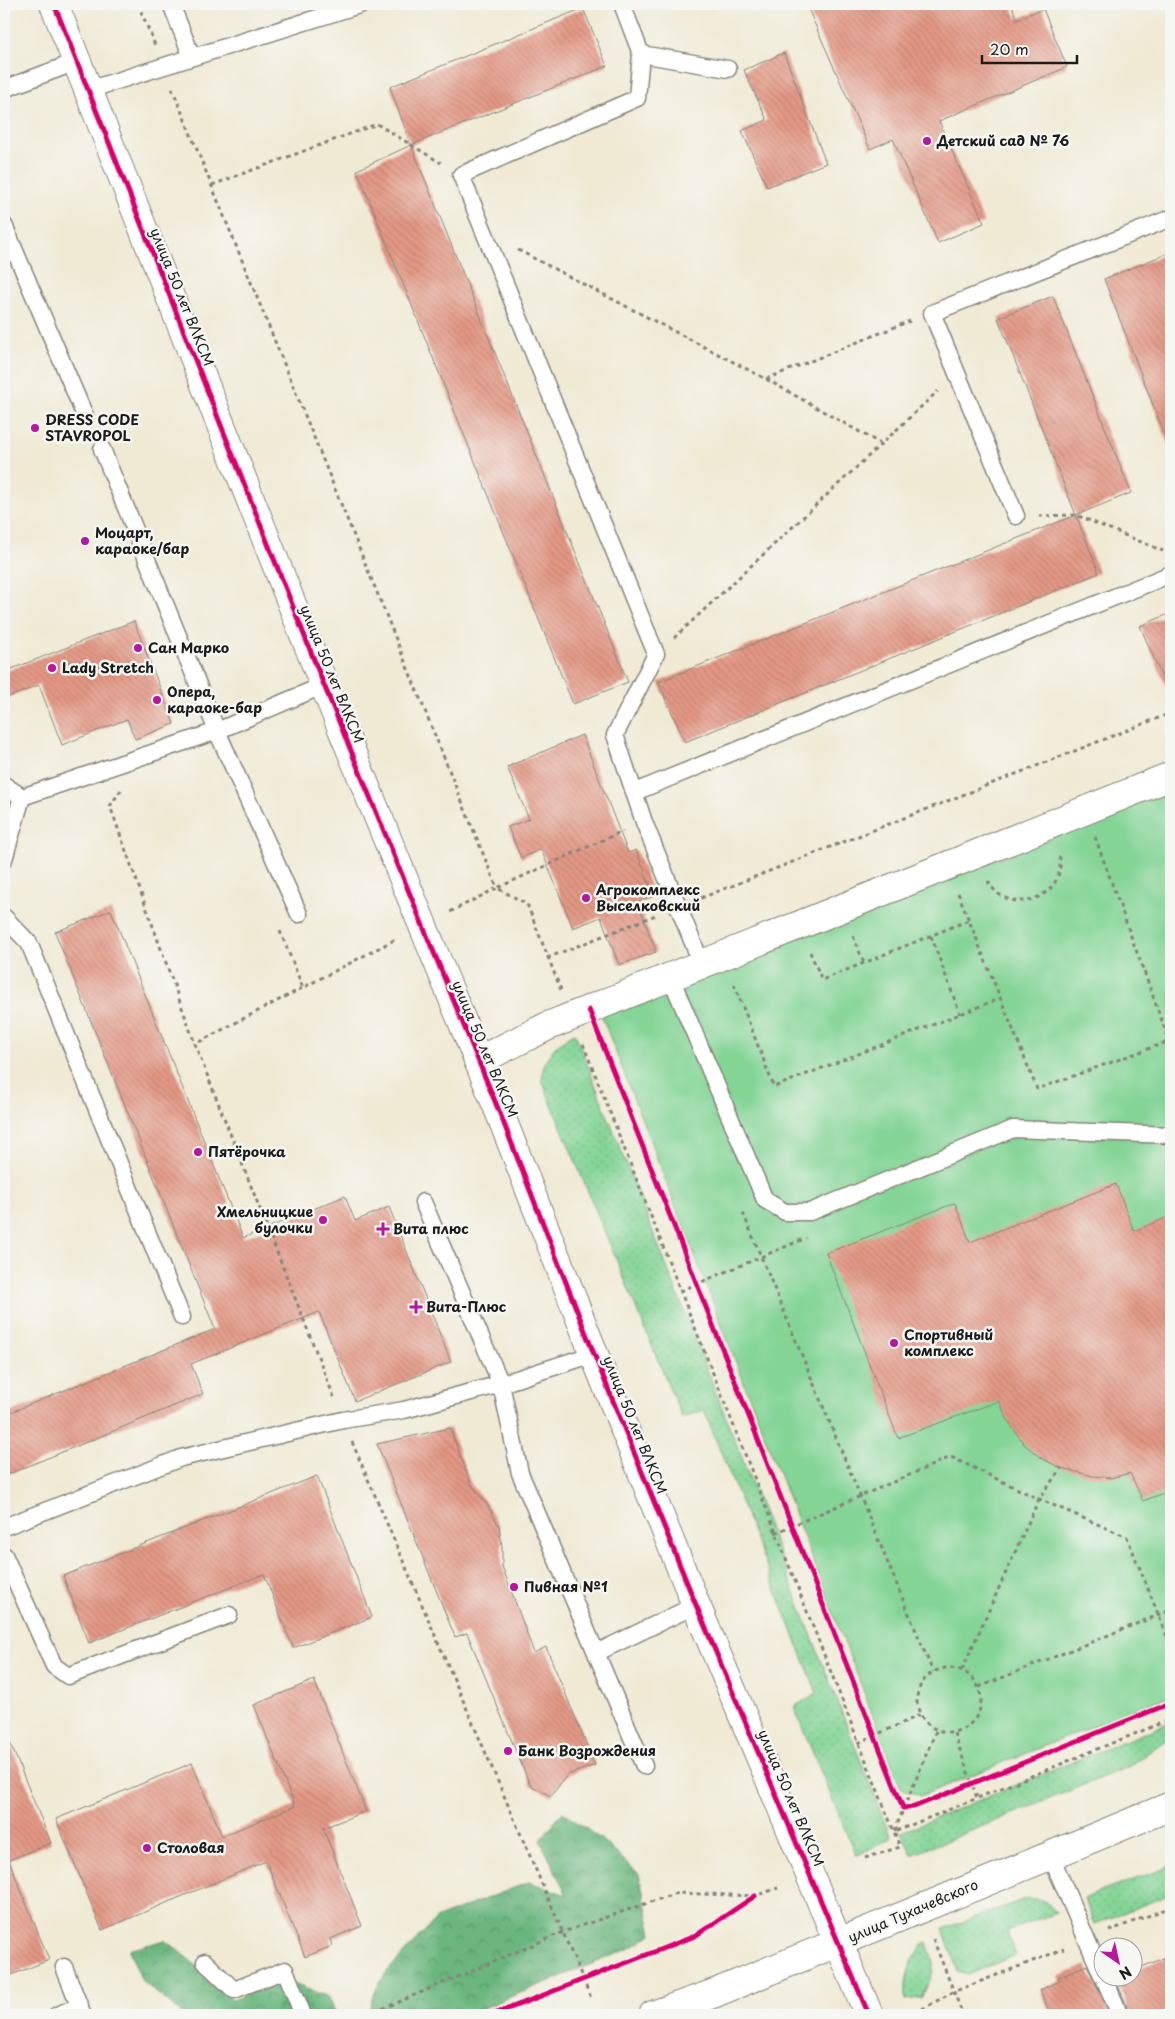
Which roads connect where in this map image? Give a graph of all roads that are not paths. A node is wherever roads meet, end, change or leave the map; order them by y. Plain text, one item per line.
1 (54, 4) edge
2 (171, 4) edge
3 (362, 4) edge
4 (622, 4) edge
5 (641, 54) junction
6 (192, 57) junction
7 (76, 62) junction
8 (728, 69) dead end
9 (4, 89) edge
10 (88, 90) junction
11 (1171, 218) edge
12 (4, 225) edge
13 (85, 416) dead end
14 (102, 449) dead end
15 (1016, 516) road end
16 (1171, 574) edge
17 (324, 685) junction
18 (217, 731) junction
19 (1171, 776) edge
20 (4, 785) edge
21 (635, 792) junction
22 (22, 797) junction
23 (4, 859) edge
24 (299, 914) dead end
25 (4, 917) edge
26 (702, 965) junction
27 (671, 978) junction
28 (478, 1061) junction
29 (1171, 1136) edge
30 (423, 1202) dead end
31 (182, 1317) dead end
32 (594, 1354) junction
33 (501, 1384) junction
34 (4, 1527) edge
35 (4, 1555) edge
36 (696, 1605) junction
37 (228, 1615) dead end
38 (596, 1653) junction
39 (644, 1766) dead end
40 (1171, 1806) edge
41 (1050, 1854) junction
42 (839, 1942) junction
43 (1092, 1950) edge
44 (205, 1962) dead end
45 (64, 1966) dead end
46 (1107, 1986) edge
47 (1117, 2008) dead end
48 (82, 2011) edge
49 (56, 2015) edge
50 (303, 2015) edge
51 (653, 2015) edge
52 (870, 2015) edge

1 - 7 street, улица 50 лет ВЛКСМ
2 - 6 lane
3 - 6 lane
4 - 5 lane
5 - 8 lane
5 - 21 lane
6 - 10 lane
7 - 9 lane
7 - 10 street, улица 50 лет ВЛКСМ
10 - 17 street, улица 50 лет ВЛКСМ
11 - 15 lane
12 - 13 lane
14 - 18 lane
16 - 21 lane
17 - 18 lane
17 - 28 street, улица 50 лет ВЛКСМ
18 - 22 lane
18 - 24 lane
19 - 26 street
20 - 22 lane
21 - 26 lane
22 - 23 lane
25 - 31 lane
26 - 27 street
27 - 28 street
27 - 29 lane
28 - 32 street, улица 50 лет ВЛКСМ
30 - 33 lane
32 - 33 lane
32 - 36 street, улица 50 лет ВЛКСМ
33 - 34 lane
33 - 38 lane
35 - 37 lane
36 - 38 lane
36 - 42 street, улица 50 лет ВЛКСМ
38 - 39 lane
40 - 41 street, улица Тухачевского
41 - 42 street, улица Тухачевского
41 - 43 lane
42 - 51 street, улица Тухачевского
42 - 52 street, улица 50 лет ВЛКСМ
44 - 50 lane
45 - 48 lane
46 - 47 lane
48 - 49 lane

